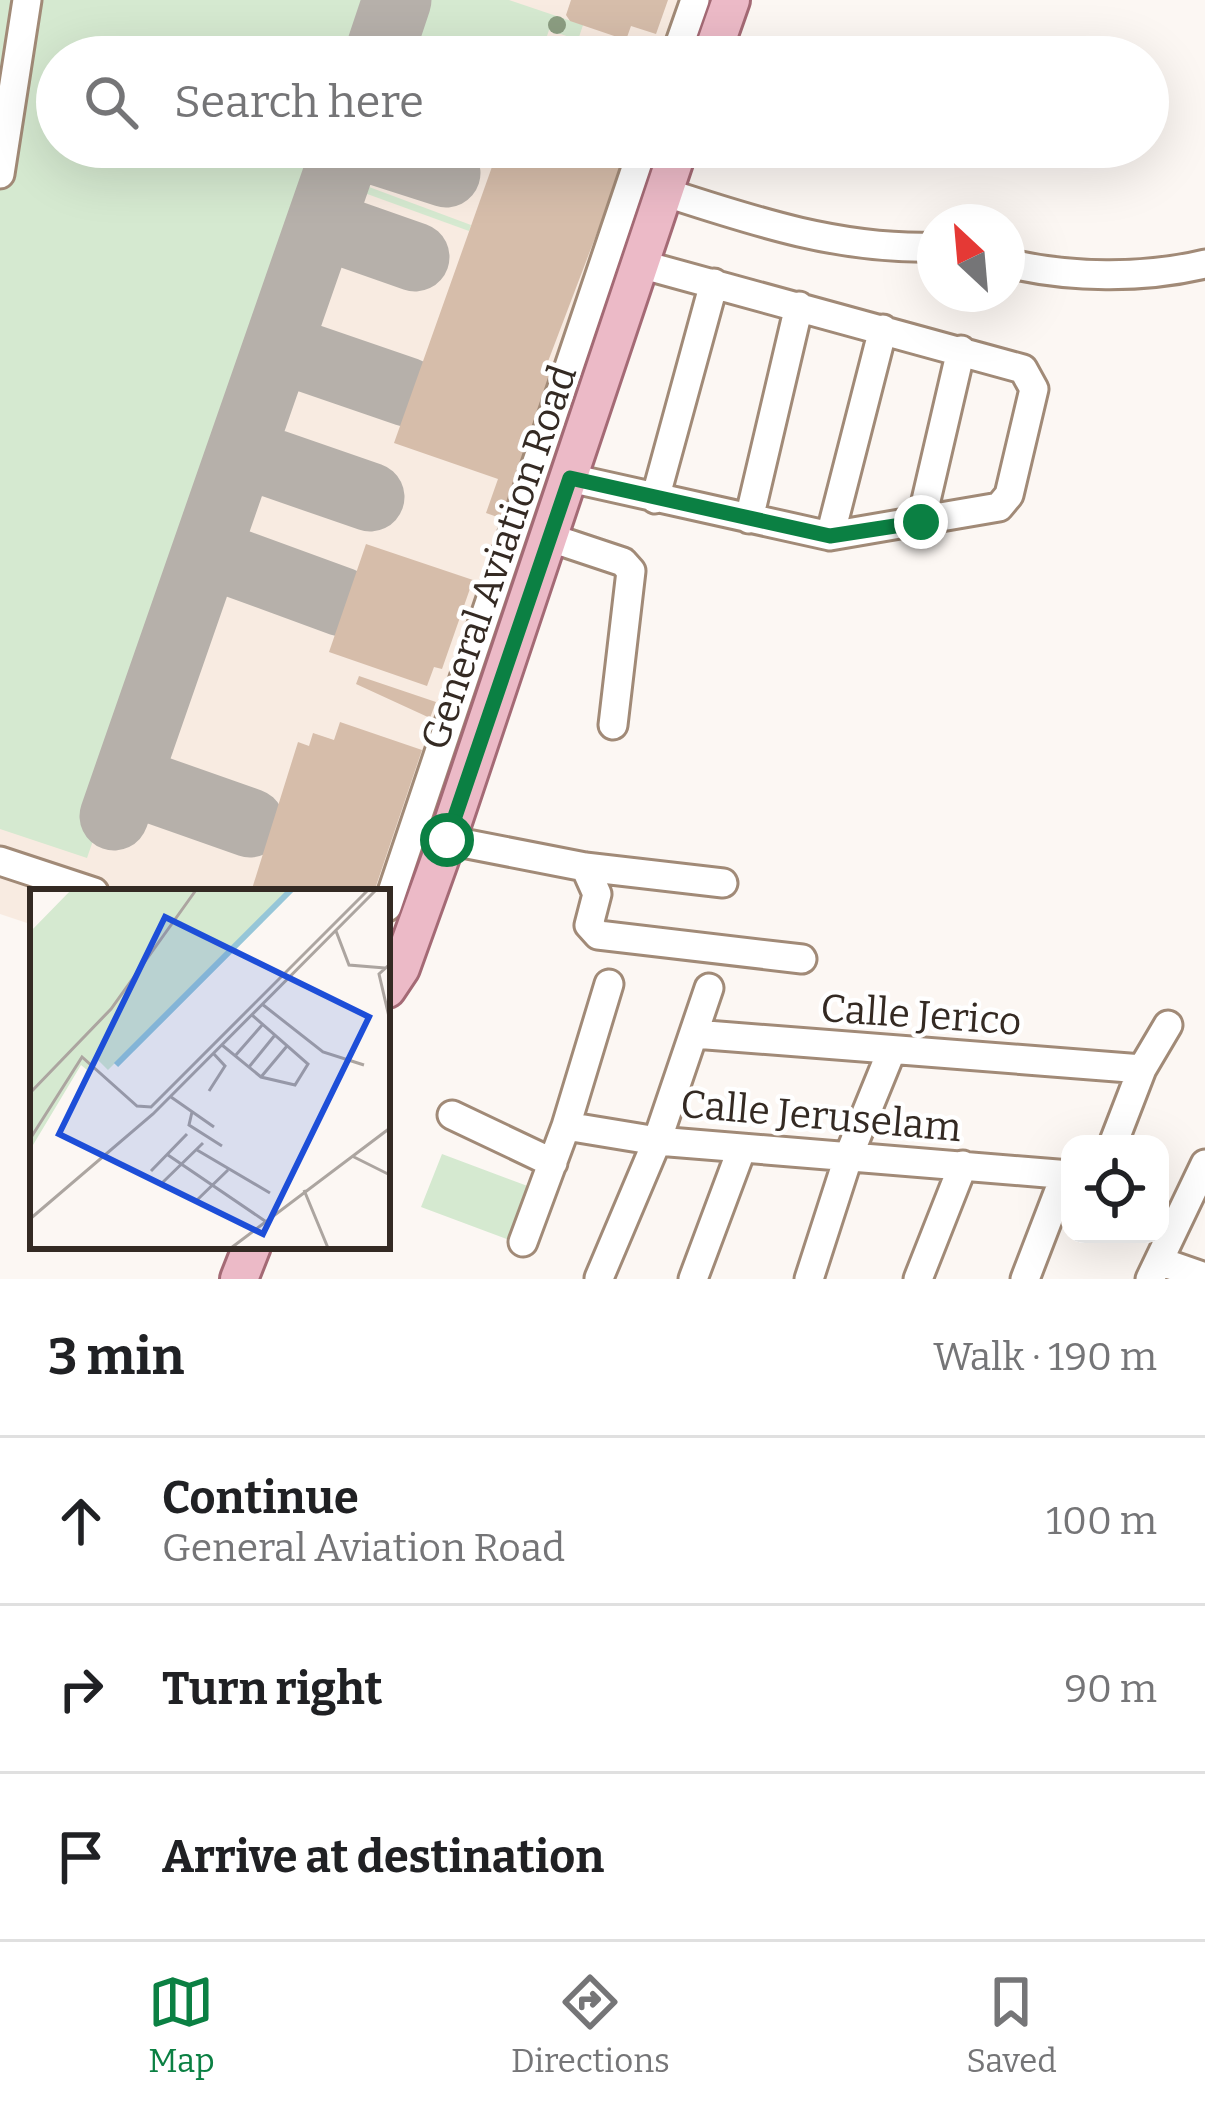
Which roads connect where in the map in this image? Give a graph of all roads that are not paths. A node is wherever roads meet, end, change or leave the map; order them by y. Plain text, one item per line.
1 (27, 0) edge
2 (695, 0) edge
3 (730, 0) edge
4 (682, 36) edge
5 (718, 36) edge
6 (636, 168) edge
7 (672, 168) edge
8 (0, 174) edge
9 (664, 192) junction
10 (917, 247) edge
11 (640, 264) junction
12 (1205, 264) edge
13 (1025, 266) edge
14 (714, 283) junction
15 (799, 306) junction
16 (883, 329) junction
17 (961, 350) junction
18 (570, 478) junction
19 (655, 499) junction
20 (749, 519) junction
21 (921, 522) junction
22 (830, 536) junction
23 (548, 537) junction
24 (614, 725) dead end
25 (447, 840) junction
26 (0, 861) edge
27 (585, 867) junction
28 (723, 883) dead end
29 (85, 889) edge
30 (390, 899) edge
31 (802, 958) dead end
32 (390, 984) edge
33 (609, 984) dead end
34 (709, 988) dead end
35 (1168, 1024) dead end
36 (694, 1034) junction
37 (891, 1052) junction
38 (1142, 1069) junction
39 (452, 1115) dead end
40 (566, 1126) junction
41 (1116, 1135) edge
42 (657, 1141) junction
43 (742, 1148) junction
44 (850, 1154) junction
45 (553, 1163) junction
46 (1205, 1164) edge
47 (962, 1166) junction
48 (1061, 1174) edge
49 (1061, 1192) edge
50 (1171, 1208) edge
51 (523, 1242) dead end
52 (251, 1249) edge
53 (1155, 1270) edge
54 (1205, 1276) edge
55 (599, 1278) edge
56 (239, 1279) edge
57 (693, 1279) edge
58 (809, 1279) edge
59 (918, 1279) edge
60 (1025, 1279) edge

1 - 8 street
2 - 4 street
3 - 5 main road
6 - 30 street
7 - 9 main road, General Aviation Road
9 - 10 street
9 - 11 main road, General Aviation Road
11 - 14 street
11 - 18 main road, General Aviation Road
12 - 13 street
14 - 15 street
14 - 19 street
15 - 16 street
15 - 20 street
16 - 17 street
16 - 22 street
17 - 21 street
17 - 21 street
18 - 19 street
18 - 23 main road, General Aviation Road
19 - 20 street
20 - 22 street
21 - 22 street
23 - 24 street
23 - 25 main road, General Aviation Road
25 - 27 street
25 - 32 main road, General Aviation Road
26 - 29 street
27 - 28 street
27 - 31 street
33 - 40 street
34 - 36 street
35 - 38 street
36 - 37 street, Calle Jerico
36 - 42 street
37 - 38 street, Calle Jerico
37 - 44 street
38 - 41 street
39 - 45 street
40 - 42 street, Calle Jeruselam
40 - 45 street
42 - 43 street, Calle Jeruselam
42 - 55 street
43 - 44 street, Calle Jeruselam
43 - 57 street
44 - 47 street, Calle Jeruselam
44 - 58 street
45 - 51 street
46 - 50 street
47 - 48 street, Calle Jeruselam
47 - 59 street
49 - 60 street
50 - 53 street
52 - 56 main road
53 - 54 street

